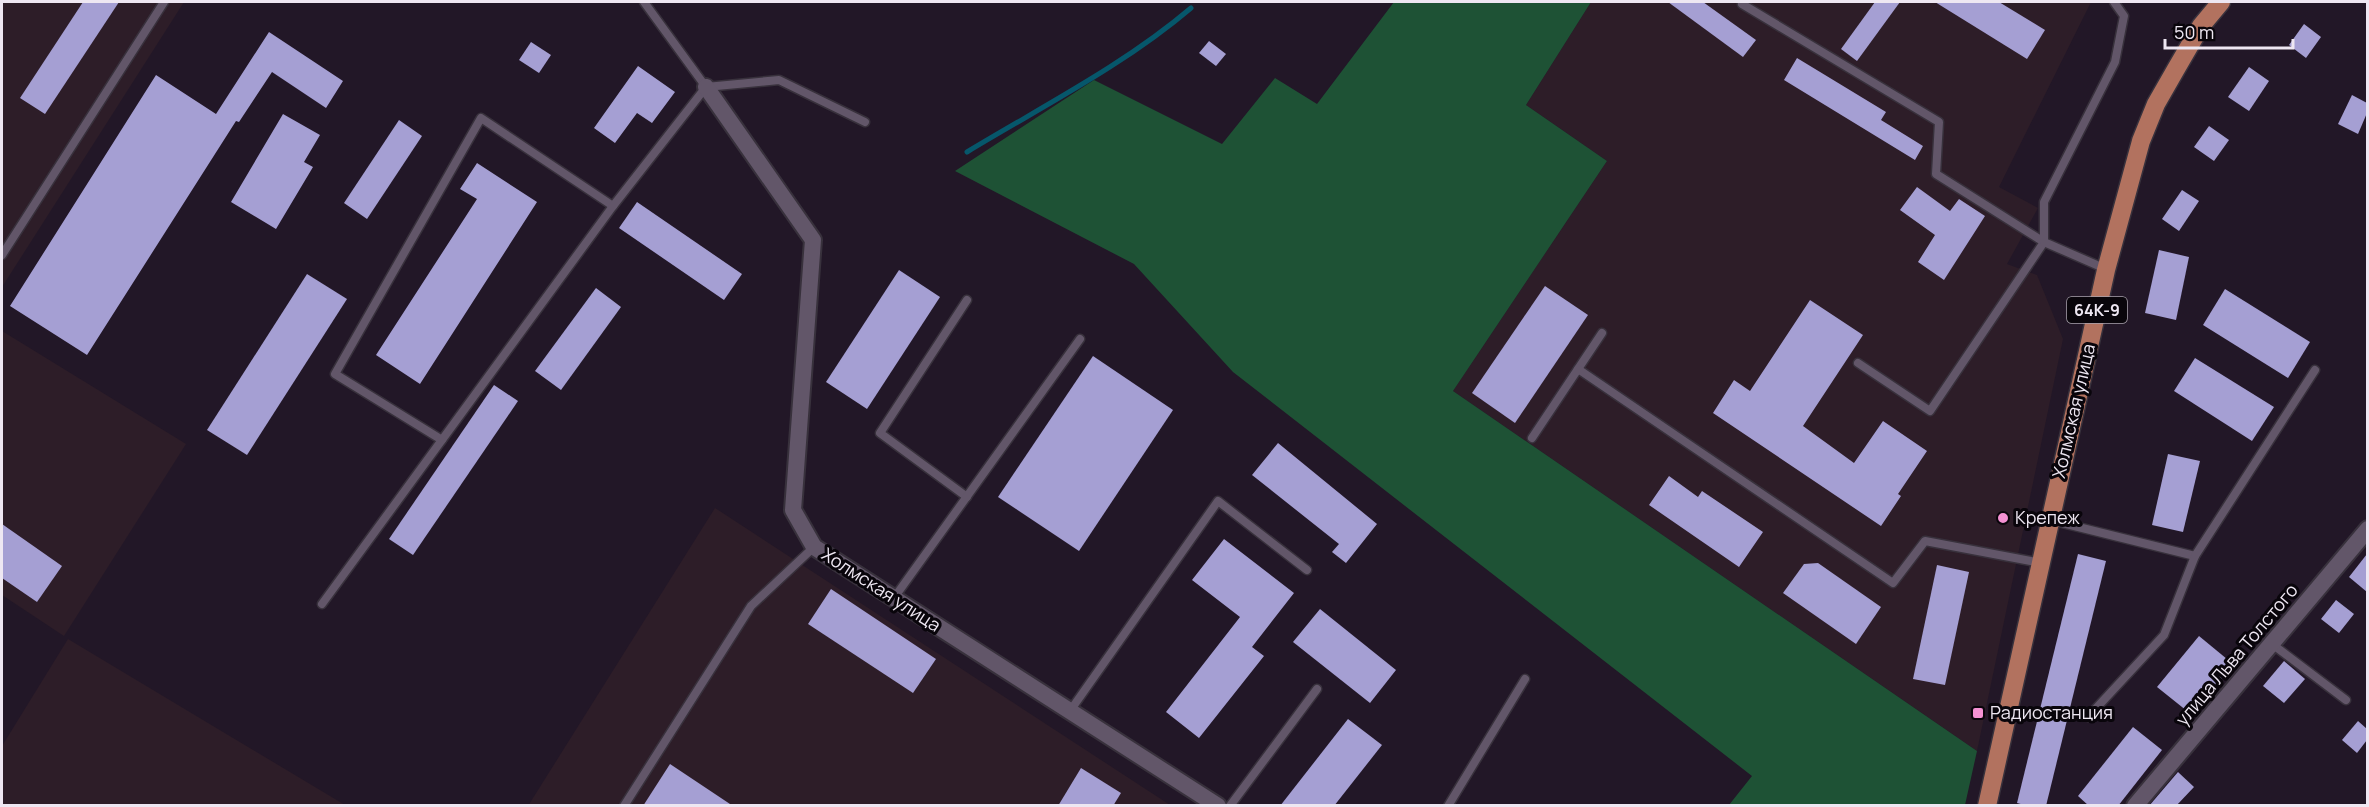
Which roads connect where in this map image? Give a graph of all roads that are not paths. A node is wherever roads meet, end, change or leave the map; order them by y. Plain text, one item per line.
1 (164, 2) edge
2 (644, 2) edge
3 (2114, 2) edge
4 (2221, 2) edge
5 (1742, 4) dead end
6 (706, 87) junction
7 (865, 122) dead end
8 (613, 206) junction
9 (2044, 242) junction
10 (2, 255) edge
11 (2106, 270) junction
12 (967, 300) dead end
13 (1602, 333) dead end
14 (1080, 339) dead end
15 (1858, 363) dead end
16 (1578, 369) junction
17 (2315, 369) dead end
18 (1532, 438) dead end
19 (442, 440) junction
20 (967, 497) junction
21 (2050, 520) junction
22 (2367, 529) edge
23 (814, 547) junction
24 (2195, 556) junction
25 (2041, 563) junction
26 (1307, 570) dead end
27 (894, 598) junction
28 (322, 604) dead end
29 (2272, 644) junction
30 (1525, 679) dead end
31 (1317, 689) dead end
32 (2346, 700) dead end
33 (1070, 711) junction
34 (2088, 717) dead end
35 (624, 806) edge
36 (1218, 806) edge
37 (1230, 806) edge
38 (1448, 806) edge
39 (1986, 806) edge
40 (2135, 806) edge

1 - 10 lane
2 - 6 lane
3 - 9 lane
4 - 11 main road, Холмская улица / 64К-9
5 - 9 lane
6 - 7 lane
6 - 8 lane
6 - 23 street, Холмская улица
8 - 19 lane
8 - 19 lane
9 - 11 lane
9 - 15 lane
11 - 21 main road, Холмская улица / 64К-9
12 - 20 lane
13 - 16 lane
14 - 20 lane
16 - 18 lane
16 - 25 lane
17 - 24 lane
19 - 28 lane
20 - 27 lane
21 - 24 lane
21 - 25 main road, Холмская улица / 64К-9
22 - 29 street, улица Льва Толстого
23 - 27 street, Холмская улица
23 - 35 lane
24 - 34 lane
25 - 39 main road, Холмская улица / 64К-9
26 - 33 lane
27 - 33 street, Холмская улица
29 - 32 lane
29 - 40 street, улица Льва Толстого
30 - 38 lane
31 - 37 lane
33 - 36 street, Холмская улица

